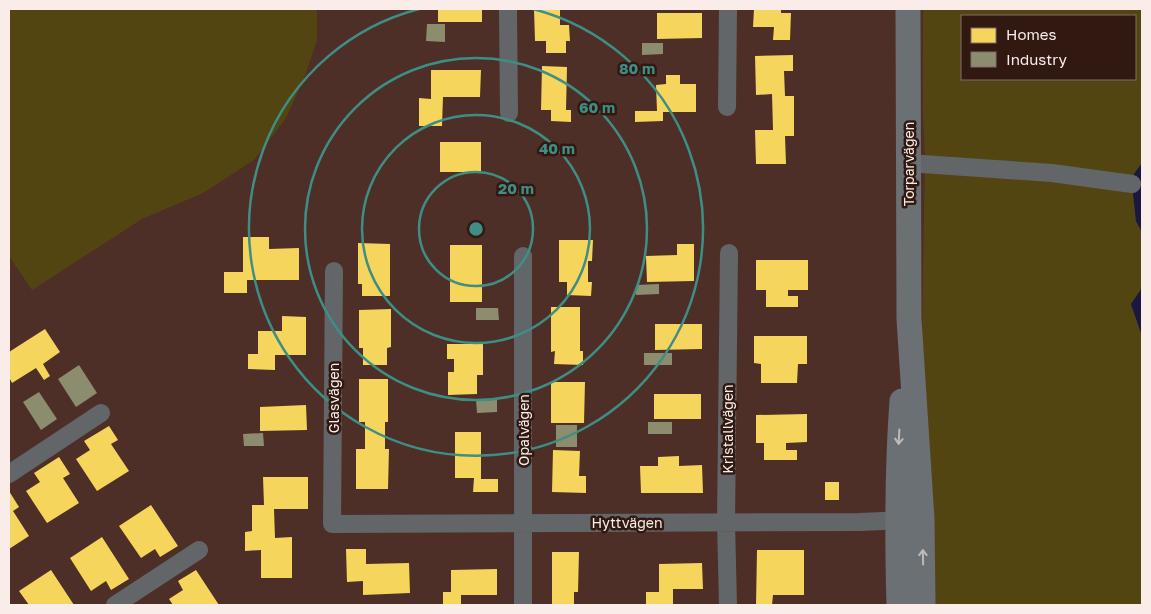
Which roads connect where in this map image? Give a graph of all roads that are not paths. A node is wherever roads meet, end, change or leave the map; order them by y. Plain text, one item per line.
1 (508, 9) edge
2 (728, 9) edge
3 (908, 9) edge
4 (727, 107) dead end
5 (508, 113) dead end
6 (908, 163) junction
7 (1132, 184) dead end
8 (729, 253) dead end
9 (523, 256) dead end
10 (334, 271) dead end
11 (908, 319) junction
12 (101, 413) dead end
13 (9, 474) edge
14 (922, 519) junction
15 (897, 520) junction
16 (523, 522) junction
17 (726, 522) junction
18 (332, 524) joint
19 (199, 550) dead end
20 (116, 605) edge
21 (523, 605) edge
22 (728, 605) edge
23 (899, 605) edge
24 (924, 605) edge

1 - 5 street
2 - 4 street
3 - 6 street, Torparvägen
6 - 7 street
6 - 11 street, Torparvägen
8 - 17 street, Kristallvägen
9 - 16 street, Opalvägen
10 - 18 street, Glasvägen
11 - 14 street, Torparvägen
11 -> 15 street, Torparvägen
12 - 13 street
14 - 15 street, Hyttvägen
24 -> 14 street, Torparvägen
15 - 17 street, Hyttvägen
15 - 23 street, Torparvägen
16 - 17 street, Hyttvägen
16 - 18 street, Hyttvägen
16 - 21 street, Opalvägen
17 - 22 street, Kristallvägen
19 - 20 street

